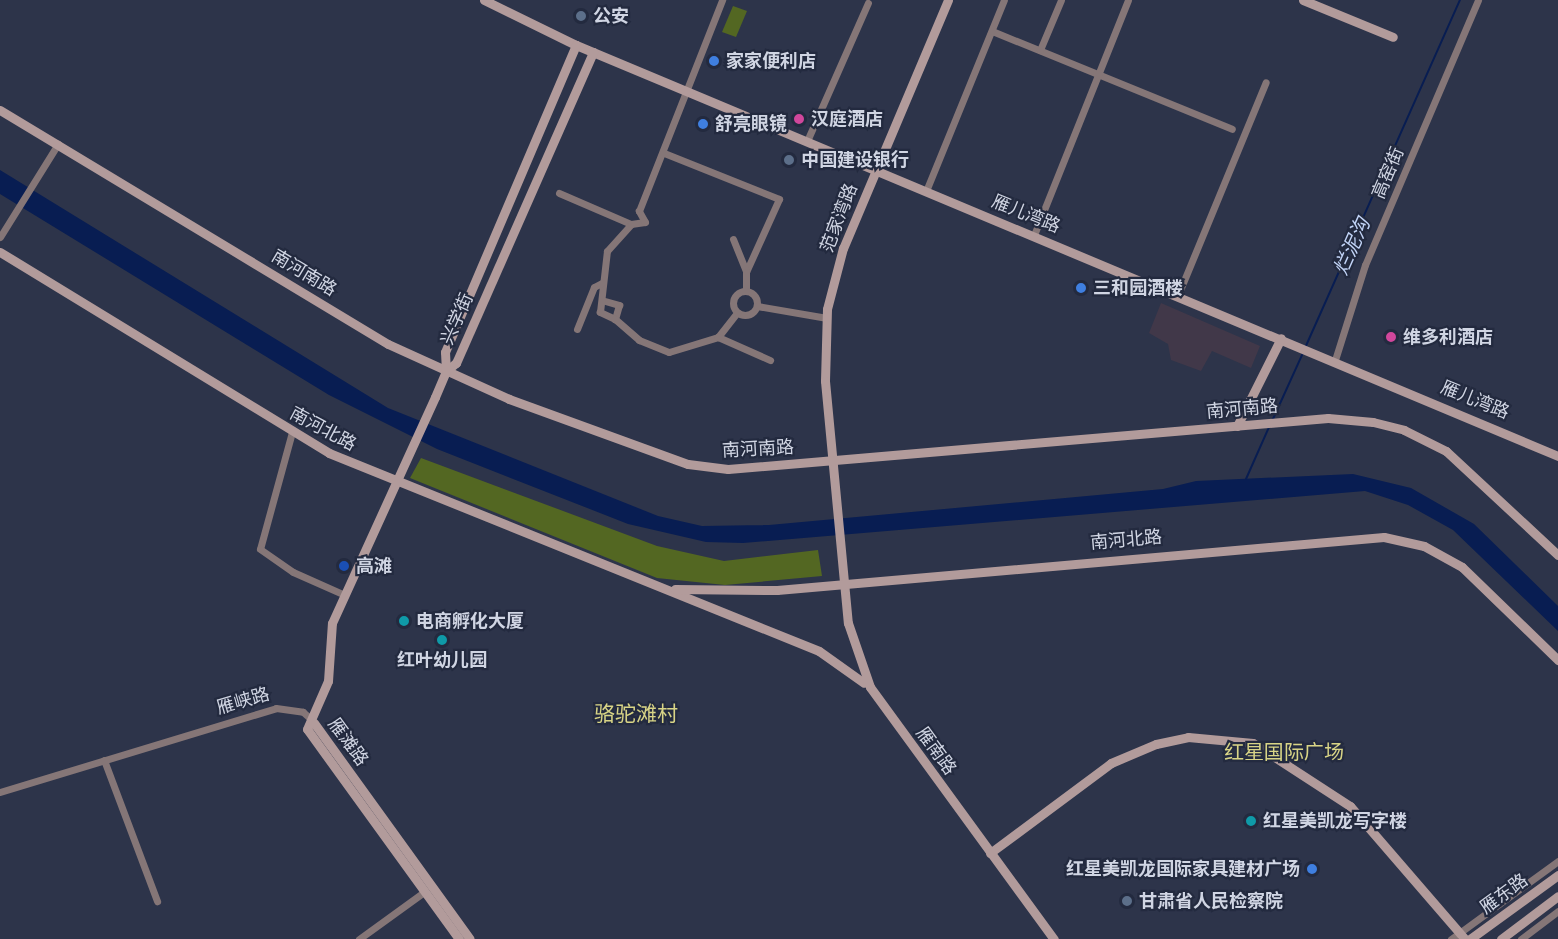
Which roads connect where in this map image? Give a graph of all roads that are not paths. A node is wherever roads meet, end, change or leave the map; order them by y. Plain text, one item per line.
1 (484, 0) edge
2 (723, 0) edge
3 (948, 0) edge
4 (1004, 0) edge
5 (1061, 0) edge
6 (1128, 0) edge
7 (1303, 0) edge
8 (1478, 0) edge
9 (868, 3) dead end
10 (992, 31) junction
11 (1393, 37) dead end
12 (576, 45) junction
13 (1040, 50) junction
14 (592, 52) junction
15 (1098, 74) junction
16 (1266, 82) dead end
17 (687, 90) junction
18 (0, 110) edge
19 (1232, 129) dead end
20 (807, 141) junction
21 (58, 144) junction
22 (664, 153) junction
23 (876, 170) junction
24 (926, 191) junction
25 (559, 193) dead end
26 (631, 224) junction
27 (1034, 235) junction
28 (0, 237) edge
29 (733, 239) dead end
30 (0, 252) edge
31 (746, 272) junction
32 (602, 283) junction
33 (746, 290) junction
34 (1178, 295) junction
35 (605, 301) junction
36 (757, 306) junction
37 (737, 313) junction
38 (827, 318) junction
39 (615, 319) junction
40 (577, 329) dead end
41 (718, 337) junction
42 (1284, 339) junction
43 (770, 360) dead end
44 (1335, 360) junction
45 (446, 371) junction
46 (1240, 426) junction
47 (292, 432) junction
48 (1558, 456) edge
49 (836, 461) junction
50 (397, 483) junction
51 (839, 489) joint
52 (1558, 555) edge
53 (847, 582) junction
54 (655, 585) junction
55 (345, 595) junction
56 (1558, 660) edge
57 (874, 694) junction
58 (314, 723) junction
59 (104, 760) junction
60 (0, 792) edge
61 (990, 853) junction
62 (1558, 861) edge
63 (1558, 875) edge
64 (424, 892) junction
65 (1558, 896) edge
66 (158, 901) dead end
67 (1558, 911) edge
68 (1463, 936) edge
69 (359, 939) edge
70 (459, 939) edge
71 (470, 939) edge
72 (1054, 939) edge
73 (1451, 939) edge
74 (1470, 939) edge
75 (1501, 939) edge
76 (1521, 939) edge

1 - 12 street, 雁儿湾路
2 - 17 street
3 - 23 street, 范家湾路
4 - 10 street
5 - 13 street
6 - 15 street
7 - 11 street
8 - 44 street, 高窑街
9 - 20 street
10 - 13 street
10 - 24 street
12 - 14 street, 雁儿湾路
12 - 45 street, 兴学街
13 - 15 street
14 - 17 street, 雁儿湾路
14 - 45 street, 兴学街
15 - 19 street
15 - 27 street
16 - 34 street
17 - 20 street, 雁儿湾路
17 - 22 street
18 - 21 street, 南河南路
20 - 23 street, 雁儿湾路
21 - 28 street
21 - 45 street, 南河南路
22 - 26 street
22 - 31 street
23 - 24 street, 雁儿湾路
23 - 38 street, 范家湾路
24 - 27 street, 雁儿湾路
25 - 26 street
26 - 32 street
27 - 34 street, 雁儿湾路
29 - 31 street
30 - 47 street, 南河北路
31 - 33 street
32 - 35 street
32 - 40 street
33 - 36 street
33 - 37 street
34 - 42 street, 雁儿湾路
35 - 39 street
35 - 39 street
36 - 37 street
36 - 38 street
37 - 41 street
38 - 49 street, 范家湾路
39 - 41 street
41 - 43 street
42 - 44 street, 雁儿湾路
42 - 46 street
44 - 48 street, 雁儿湾路
45 - 49 street, 南河南路
45 - 50 street
46 - 49 street, 南河南路
46 - 52 street, 南河南路
47 - 50 street, 南河北路
47 - 55 street
49 - 51 street, 范家湾路
50 - 54 street, 南河北路
50 - 55 street
51 - 53 street, 雁南路
53 - 54 street, 南河北路
53 - 56 street, 南河北路
53 - 57 street, 雁南路
54 - 57 street, 南河北路
55 - 58 street
57 - 61 street, 雁南路
58 - 59 street, 雁峡路
58 - 64 street, 雁滩路
58 - 71 street, 雁滩路
59 - 60 street, 雁峡路
59 - 66 street
61 - 68 street
61 - 72 street, 雁南路
62 - 68 street
63 - 74 street, 雁东路
64 - 69 street
64 - 70 street, 雁滩路
65 - 75 street, 雁东路
67 - 76 street
68 - 73 street

